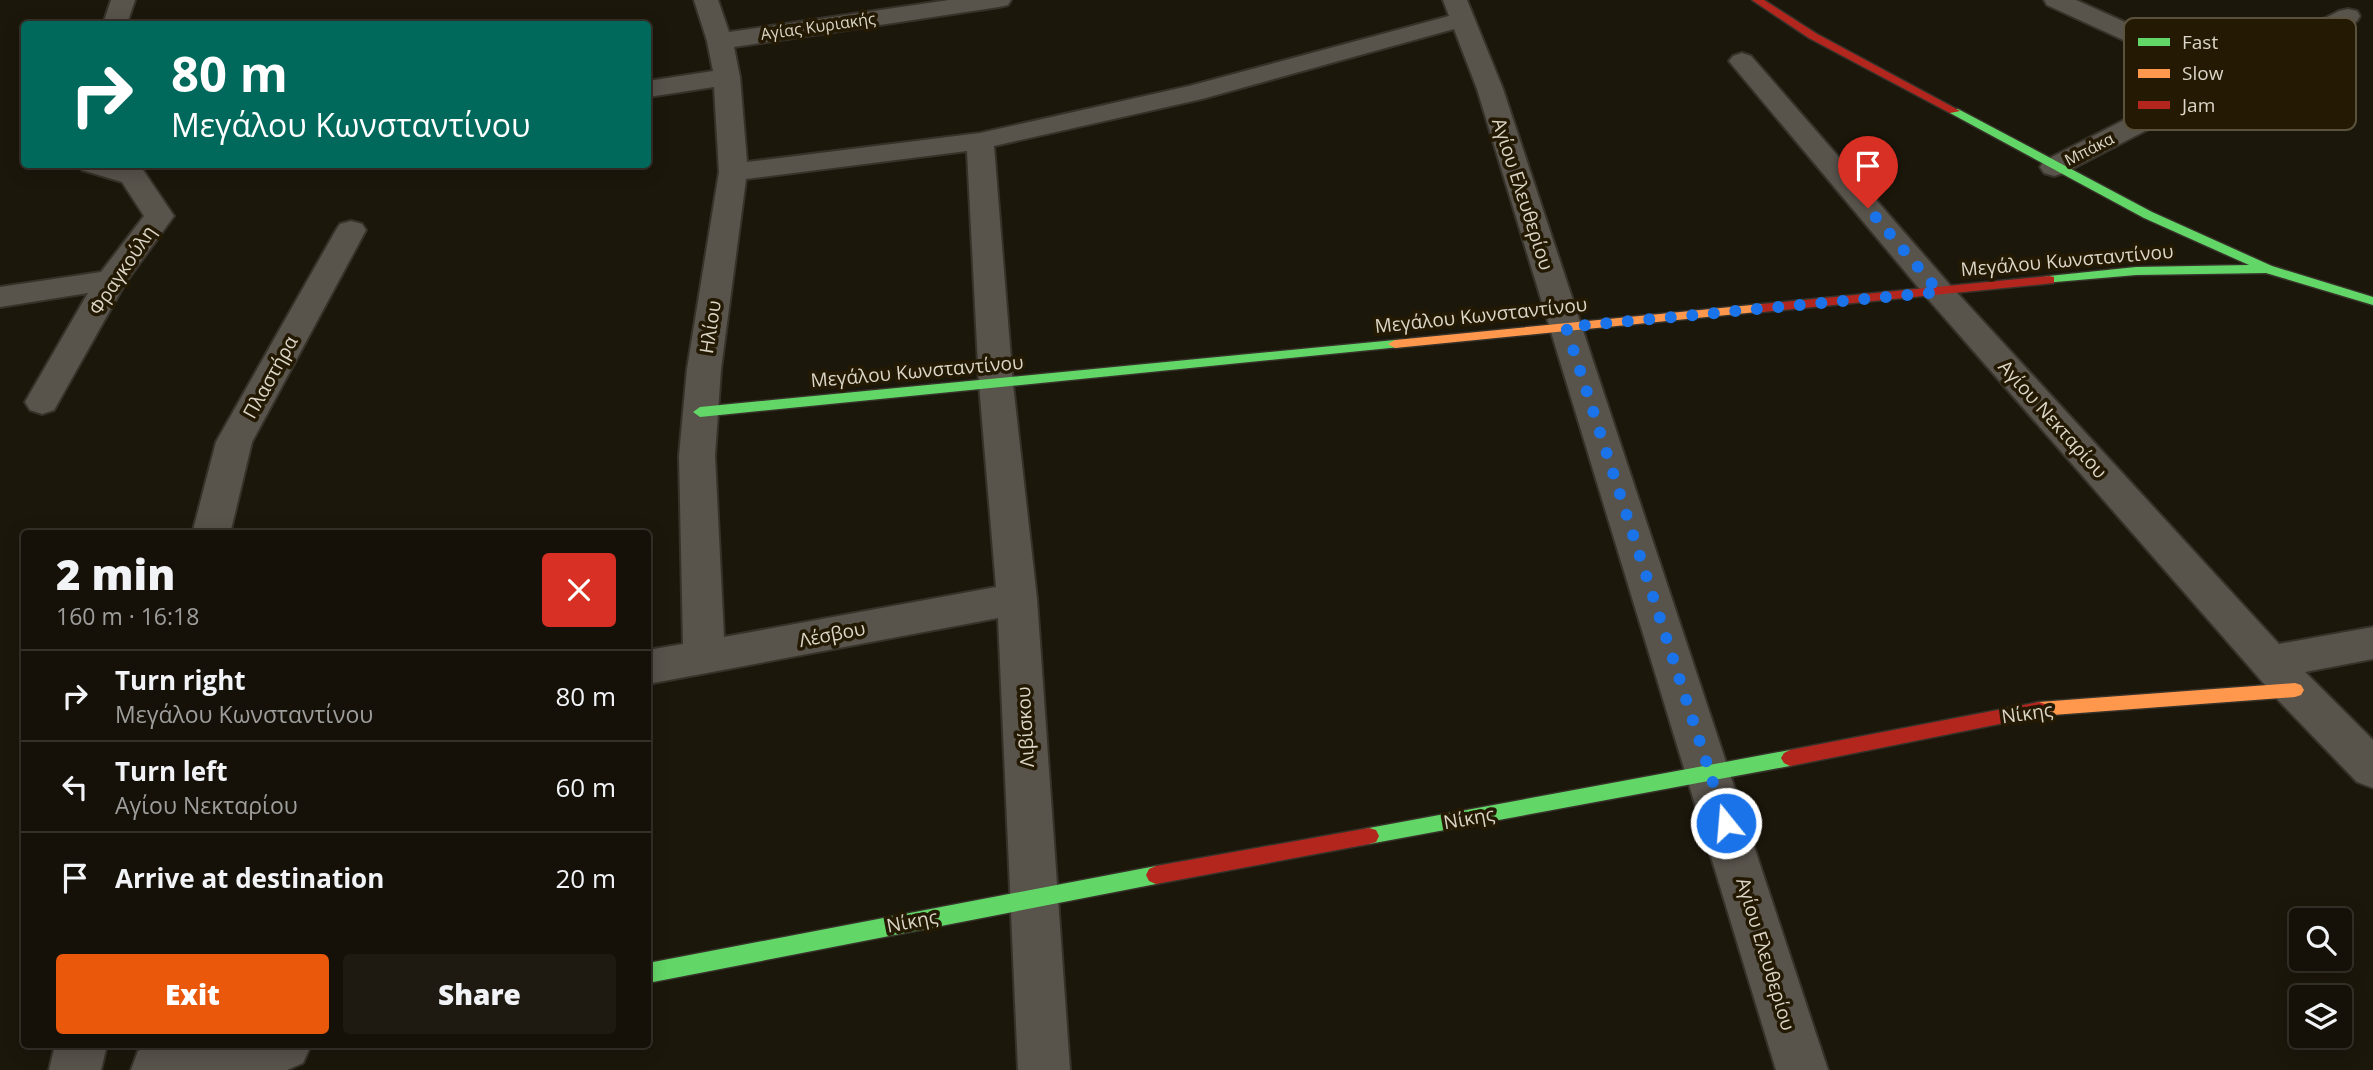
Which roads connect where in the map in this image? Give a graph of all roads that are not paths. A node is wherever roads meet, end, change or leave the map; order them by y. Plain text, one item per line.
1 (123, 0) edge
2 (706, 0) edge
3 (999, 0) edge
4 (1757, 0) edge
5 (2056, 0) edge
6 (1460, 10) edge
7 (2348, 16) dead end
8 (2344, 18) edge
9 (117, 21) edge
10 (2124, 31) edge
11 (720, 41) junction
12 (1742, 61) dead end
13 (727, 77) junction
14 (651, 89) edge
15 (2126, 130) edge
16 (980, 141) junction
17 (2054, 167) junction
18 (144, 170) edge
19 (733, 172) junction
20 (351, 230) dead end
21 (2267, 269) junction
22 (111, 280) junction
23 (1939, 292) junction
24 (0, 296) edge
25 (2373, 301) edge
26 (1566, 327) junction
27 (996, 384) junction
28 (42, 402) dead end
29 (700, 412) junction
30 (212, 530) edge
31 (1017, 599) junction
32 (2373, 643) edge
33 (704, 658) junction
34 (651, 667) edge
35 (2282, 676) junction
36 (2373, 769) edge
37 (1710, 774) junction
38 (1035, 897) junction
39 (651, 972) edge
40 (80, 1048) edge
41 (270, 1048) edge
42 (75, 1070) edge
43 (157, 1070) edge
44 (1044, 1070) edge
45 (1802, 1070) edge

1 - 9 street
2 - 11 street, Ηλίου
3 - 11 street, Αγίας Κυριακής
4 - 17 street
5 - 10 street
6 - 16 street
6 - 26 street, Αγίου Ελευθερίου
7 - 8 street, Μπάκα
11 - 13 street, Ηλίου
12 - 23 street, Αγίου Νεκταρίου
13 - 14 street
13 - 19 street, Ηλίου
15 - 17 street, Μπάκα
16 - 19 street
16 - 27 street, Λιβίσκου
17 - 21 street
18 - 22 street, Φραγκούλη
19 - 29 street, Ηλίου
20 - 30 street, Πλαστήρα
21 - 23 street, Μεγάλου Κωνσταντίνου
21 - 25 street
22 - 24 street
22 - 28 street, Φραγκούλη
23 - 26 street, Μεγάλου Κωνσταντίνου
23 - 35 street, Αγίου Νεκταρίου
26 - 27 street, Μεγάλου Κωνσταντίνου
26 - 37 street, Αγίου Ελευθερίου
27 - 29 street, Μεγάλου Κωνσταντίνου
27 - 31 street, Λιβίσκου
29 - 33 street, Ηλίου
31 - 33 street, Λέσβου
31 - 38 street, Λιβίσκου
32 - 35 street, Νίκης
33 - 34 street, Λέσβου
35 - 36 street, Αγίου Νεκταρίου
35 - 37 street, Νίκης
37 - 38 street, Νίκης
37 - 45 street, Αγίου Ελευθερίου
38 - 39 street, Νίκης
38 - 44 street, Λιβίσκου
40 - 42 street
41 - 43 street

